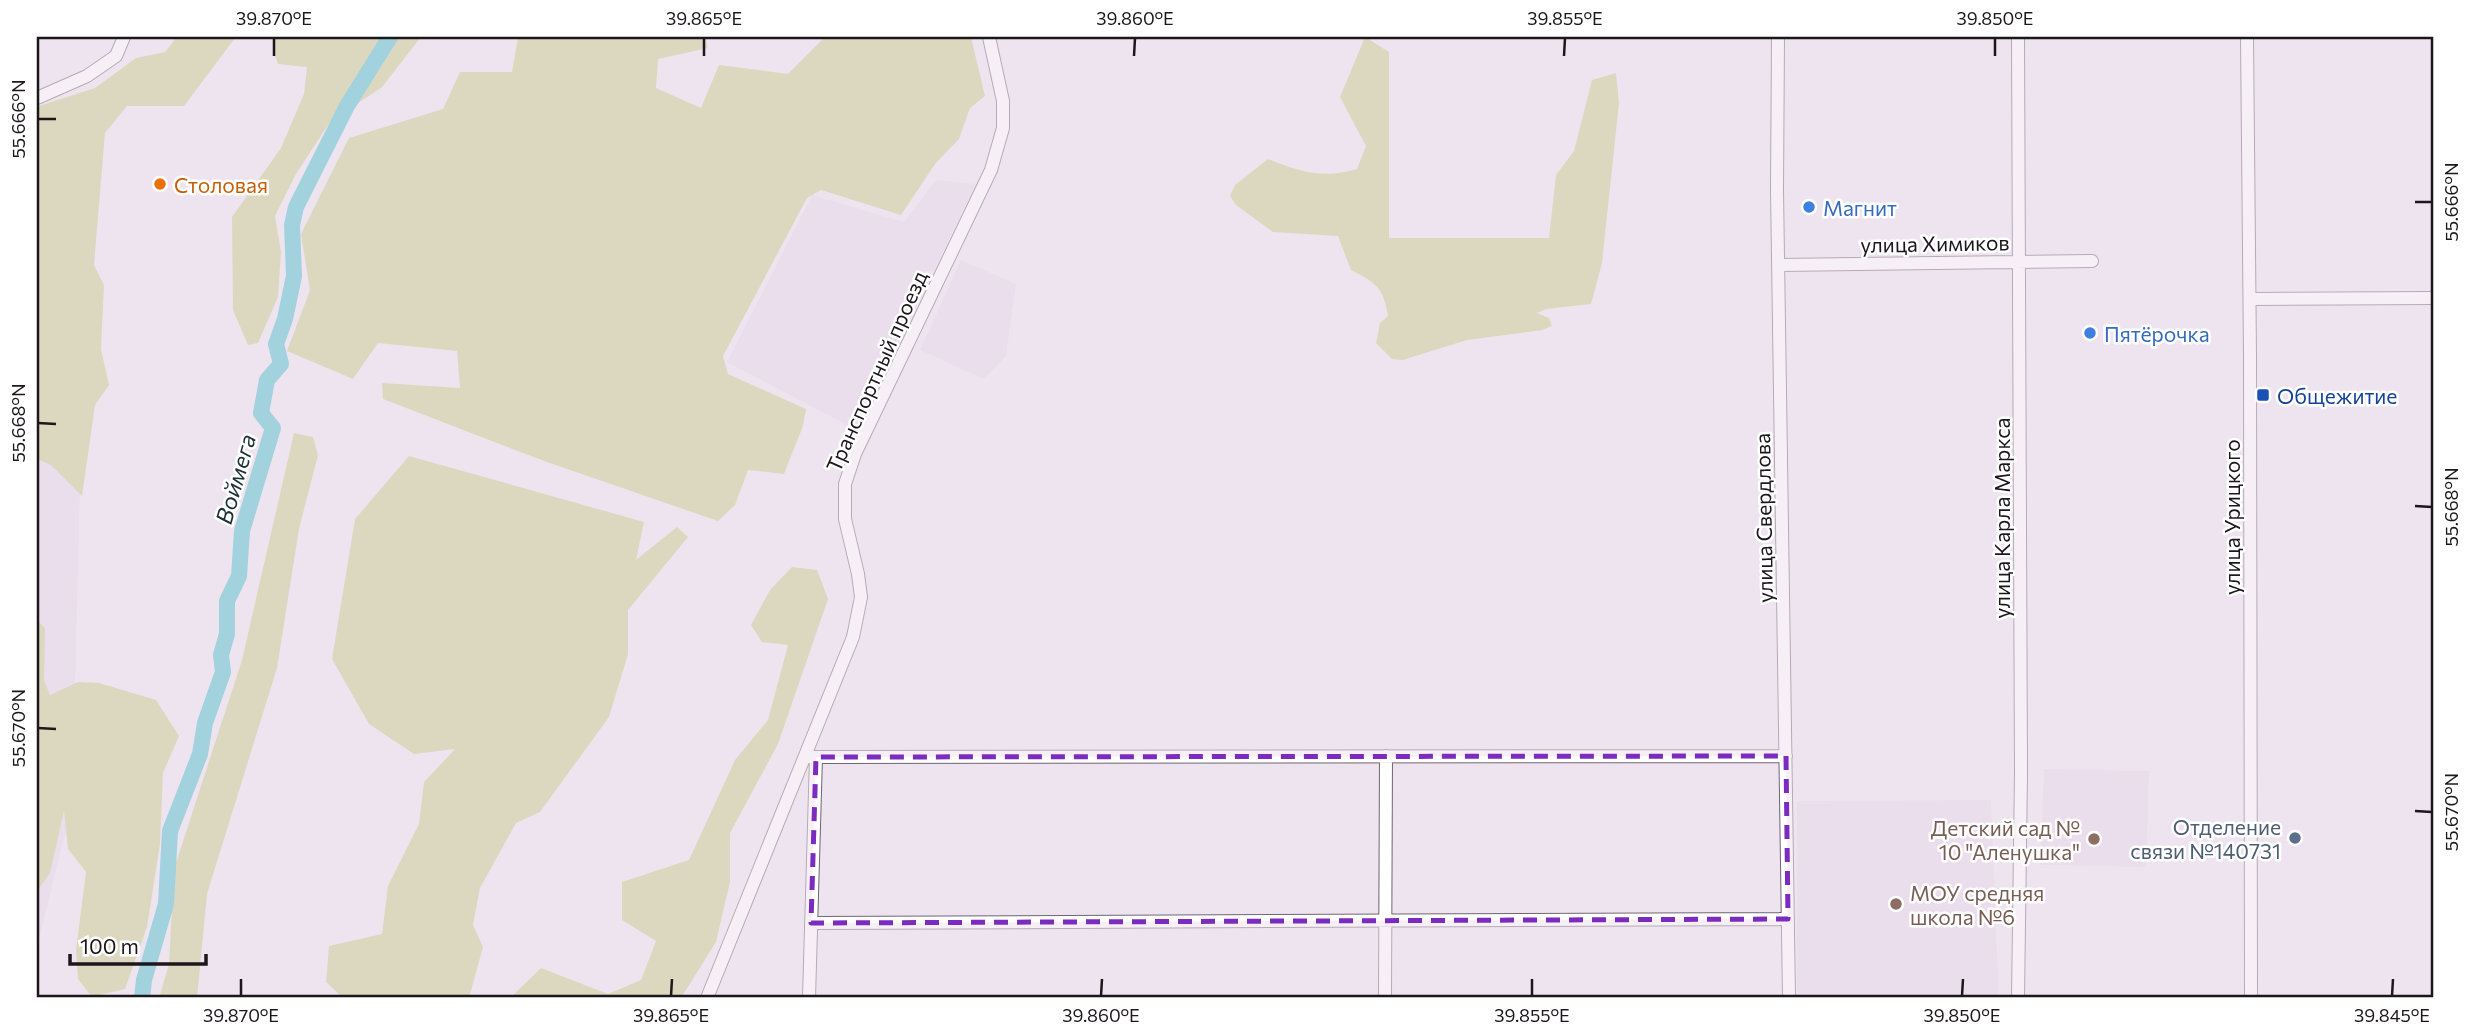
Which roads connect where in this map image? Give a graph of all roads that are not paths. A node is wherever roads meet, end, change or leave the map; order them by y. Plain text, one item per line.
1 (124, 37) edge
2 (989, 37) edge
3 (1778, 37) edge
4 (2018, 37) edge
5 (2247, 37) edge
6 (37, 97) edge
7 (2092, 261) dead end
8 (2019, 262) junction
9 (1779, 265) junction
10 (2434, 298) edge
11 (2250, 299) junction
12 (1386, 756) junction
13 (1786, 756) junction
14 (811, 757) junction
15 (1788, 919) junction
16 (1386, 920) junction
17 (811, 923) junction
18 (707, 998) edge
19 (809, 998) edge
20 (1385, 998) edge
21 (1789, 998) edge
22 (2018, 998) edge
23 (2251, 998) edge

1 - 6 street
2 - 14 street, Транспортный проезд
3 - 9 street, улица Свердлова
4 - 8 street, улица Карла Маркса
5 - 11 street, улица Урицкого
7 - 8 street, улица Химиков
8 - 9 street, улица Химиков
8 - 22 street, улица Карла Маркса
9 - 13 street, улица Свердлова
10 - 11 street
11 - 23 street, улица Урицкого
12 - 13 street
12 - 14 street
12 - 16 street
13 - 15 street, улица Свердлова
14 - 17 street
14 - 18 street, Транспортный проезд
15 - 16 street
15 - 21 street, улица Свердлова
16 - 17 street
16 - 20 street
17 - 19 street

